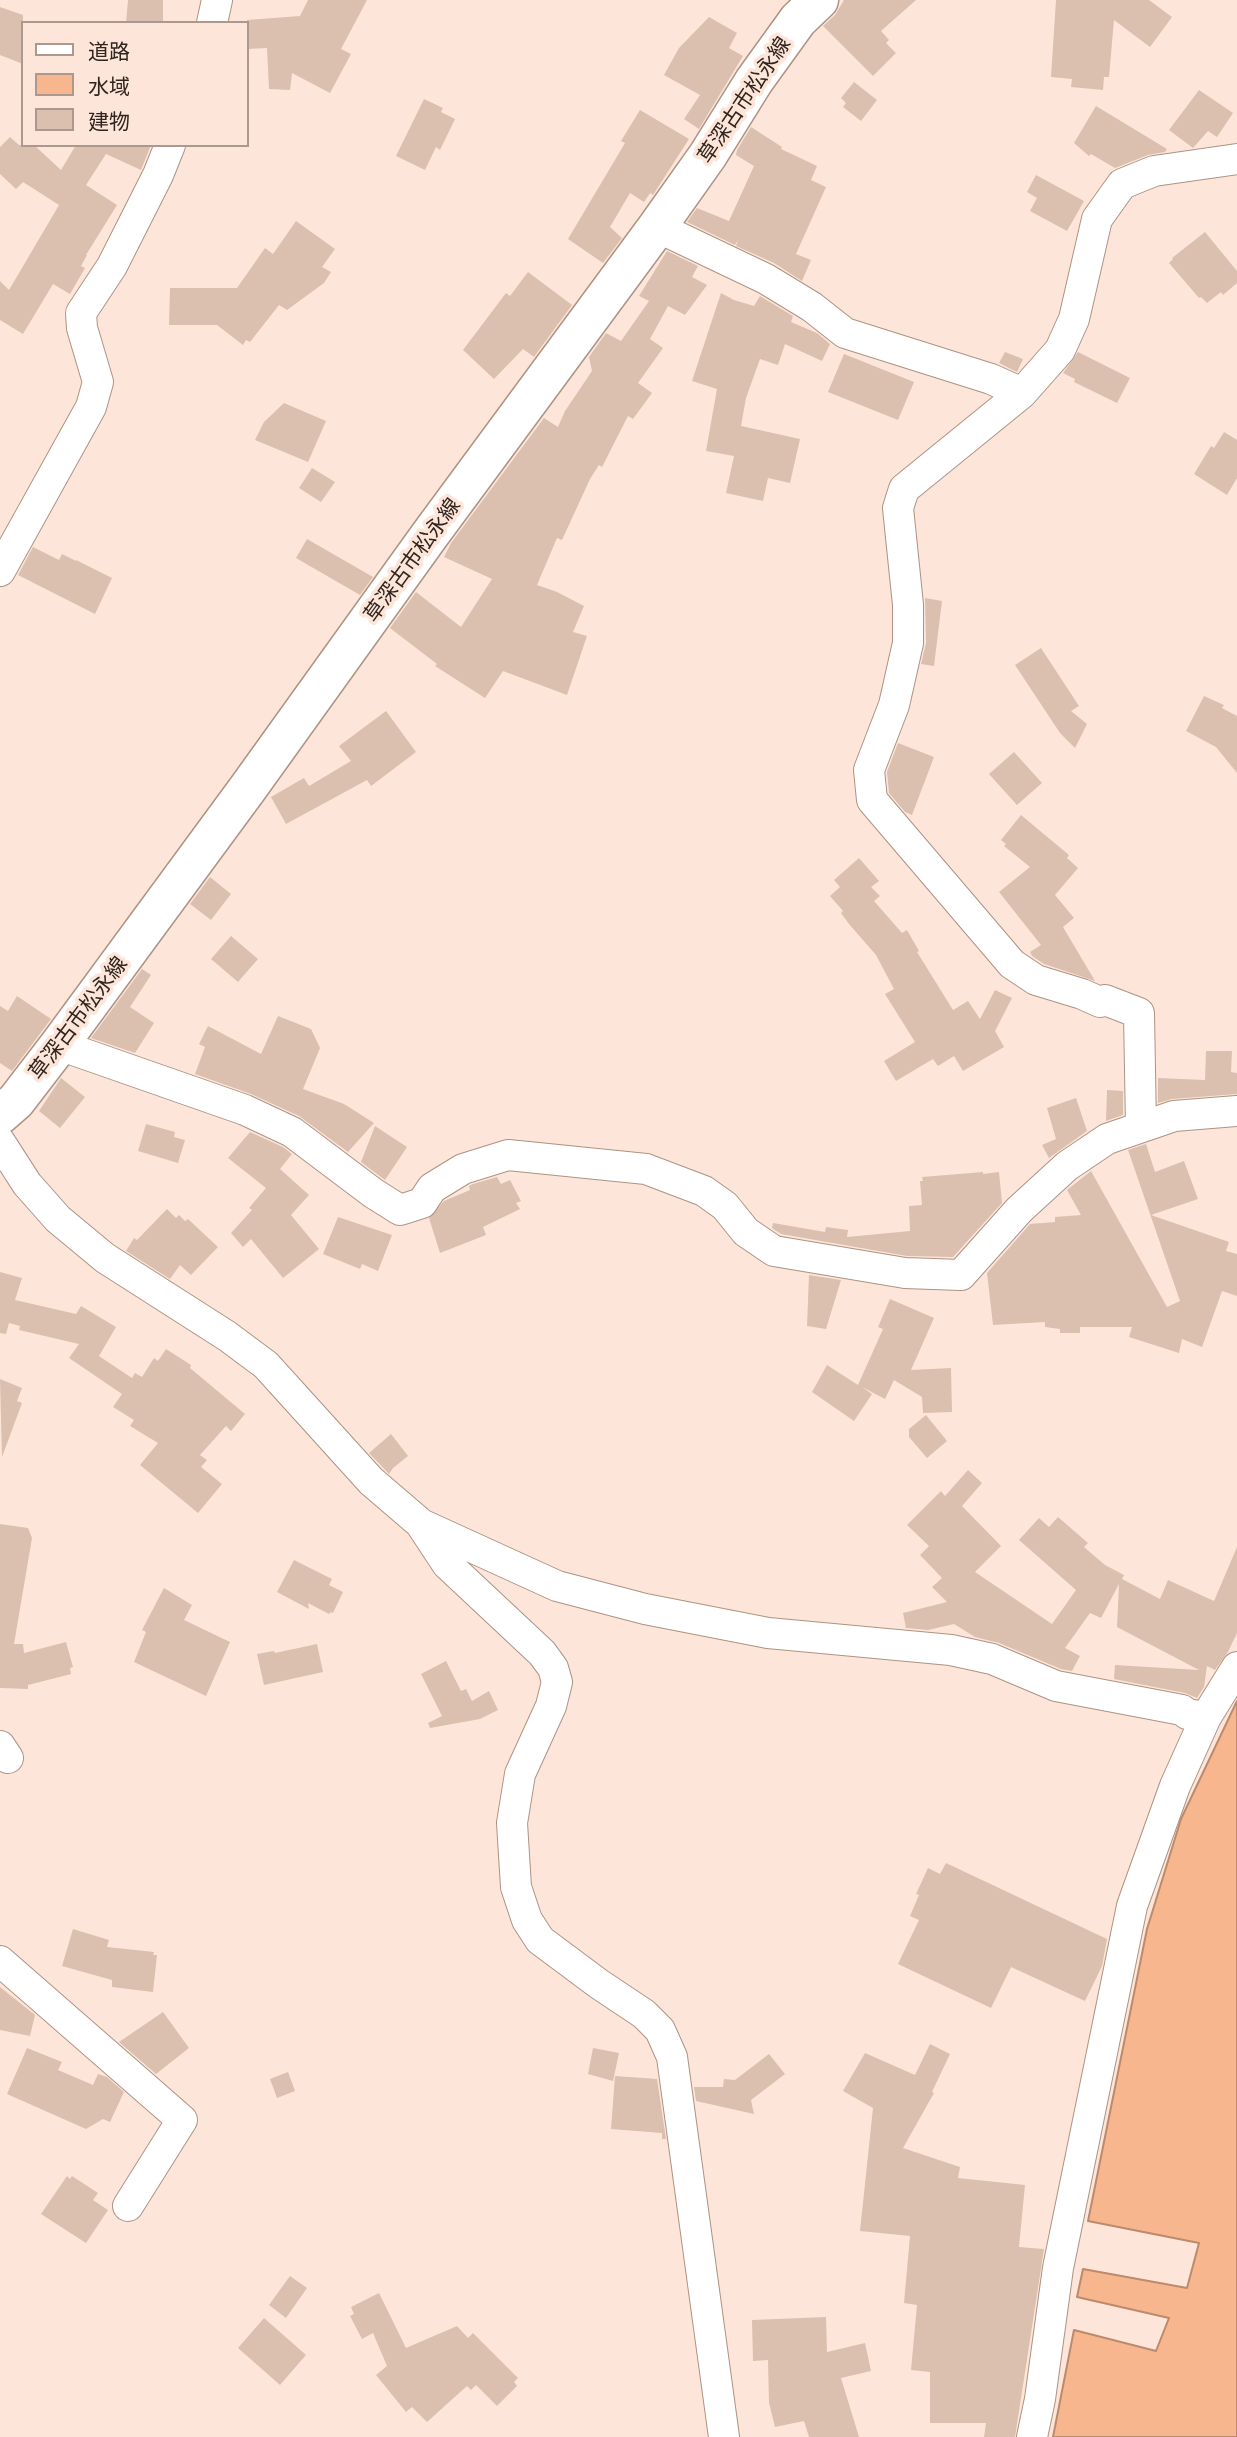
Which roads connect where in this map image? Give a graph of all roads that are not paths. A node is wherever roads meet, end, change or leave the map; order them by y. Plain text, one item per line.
1 (217, 0) edge
2 (819, 0) edge
3 (212, 21) edge
4 (169, 147) edge
5 (1237, 159) edge
6 (657, 227) junction
7 (1023, 393) junction
8 (0, 571) edge
9 (59, 1045) junction
10 (1237, 1111) edge
11 (0, 1115) edge
12 (1141, 1127) junction
13 (0, 1142) edge
14 (420, 1523) junction
15 (1237, 1667) edge
16 (1206, 1717) junction
17 (0, 1961) edge
18 (128, 2206) dead end
19 (723, 2437) edge
20 (1032, 2437) edge

1 - 3 street
2 - 6 main road, 草深古市松永線
4 - 8 street
5 - 7 street
6 - 7 street
6 - 9 main road, 草深古市松永線
7 - 12 street
9 - 11 main road, 草深古市松永線
9 - 12 street
10 - 12 street
13 - 14 street
14 - 16 street
14 - 19 street
15 - 16 street
16 - 20 street
17 - 18 street

